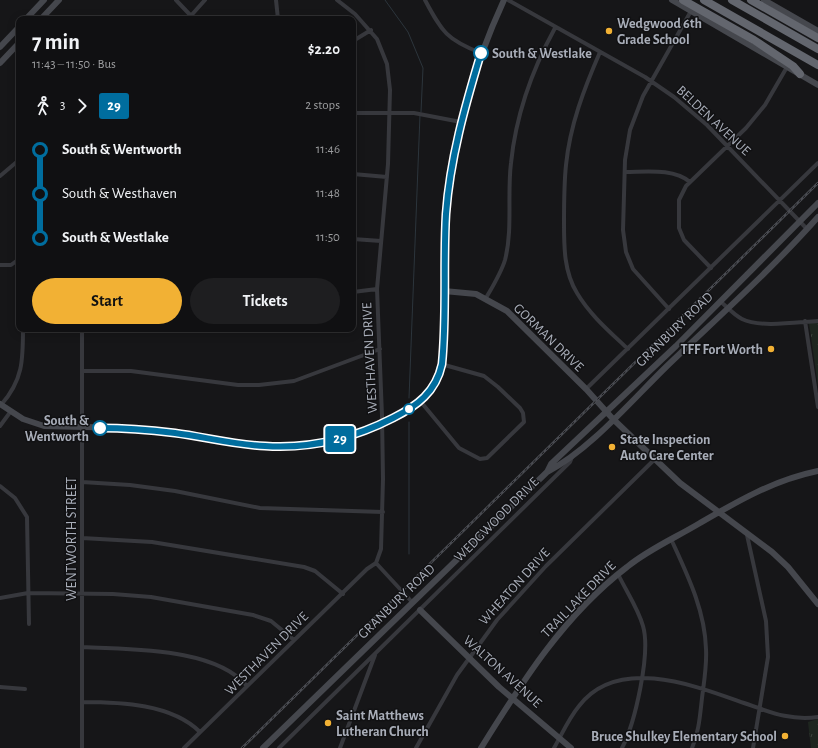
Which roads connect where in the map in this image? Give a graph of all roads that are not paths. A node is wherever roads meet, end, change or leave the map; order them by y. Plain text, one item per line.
1 (44, 0) edge
2 (59, 0) edge
3 (176, 0) edge
4 (206, 0) edge
5 (276, 0) edge
6 (337, 0) edge
7 (425, 0) edge
8 (504, 0) edge
9 (508, 0) edge
10 (672, 0) edge
11 (683, 0) edge
12 (704, 0) edge
13 (732, 0) edge
14 (750, 0) edge
15 (764, 0) edge
16 (691, 11) junction
17 (29, 16) edge
18 (45, 16) edge
19 (189, 16) edge
20 (193, 16) edge
21 (278, 16) edge
22 (555, 28) junction
23 (16, 30) edge
24 (371, 30) junction
25 (818, 31) edge
26 (8, 38) junction
27 (818, 38) edge
28 (356, 39) edge
29 (16, 43) edge
30 (16, 46) edge
31 (0, 47) edge
32 (818, 49) edge
33 (600, 52) junction
34 (481, 53) junction
35 (0, 63) edge
36 (818, 65) edge
37 (787, 67) junction
38 (800, 74) junction
39 (651, 82) junction
40 (818, 85) edge
41 (390, 112) junction
42 (356, 113) edge
43 (461, 122) junction
44 (728, 146) junction
45 (16, 163) edge
46 (818, 163) edge
47 (625, 172) junction
48 (356, 174) edge
49 (0, 176) edge
50 (387, 177) junction
51 (690, 182) junction
52 (780, 200) junction
53 (818, 203) edge
54 (818, 217) edge
55 (801, 222) junction
56 (807, 229) junction
57 (356, 239) edge
58 (382, 241) junction
59 (16, 262) edge
60 (0, 265) edge
61 (710, 268) junction
62 (377, 289) junction
63 (444, 291) junction
64 (356, 292) edge
65 (486, 298) junction
66 (720, 301) junction
67 (729, 308) junction
68 (669, 309) junction
69 (805, 321) junction
70 (818, 321) edge
71 (23, 332) edge
72 (82, 332) edge
73 (380, 349) junction
74 (628, 349) junction
75 (442, 364) junction
76 (82, 371) junction
77 (586, 390) junction
78 (817, 391) edge
79 (421, 402) junction
80 (1, 404) edge
81 (818, 407) edge
82 (11, 412) junction
83 (605, 412) junction
84 (613, 419) junction
85 (382, 424) junction
86 (0, 426) edge
87 (591, 426) junction
88 (82, 427) junction
89 (572, 456) junction
90 (655, 459) junction
91 (818, 471) edge
92 (547, 472) junction
93 (82, 482) junction
94 (0, 486) edge
95 (382, 512) junction
96 (718, 513) junction
97 (747, 534) junction
98 (82, 538) junction
99 (671, 539) junction
100 (376, 563) junction
101 (618, 574) junction
102 (28, 593) junction
103 (83, 594) junction
104 (343, 594) junction
105 (0, 598) edge
106 (412, 602) junction
107 (818, 604) edge
108 (420, 610) junction
109 (29, 624) dead end
110 (294, 640) junction
111 (83, 647) junction
112 (376, 653) junction
113 (469, 658) junction
114 (642, 678) junction
115 (247, 686) junction
116 (0, 687) edge
117 (25, 689) dead end
118 (703, 690) junction
119 (512, 698) junction
120 (82, 702) junction
121 (759, 708) junction
122 (818, 717) edge
123 (200, 732) junction
124 (560, 738) junction
125 (82, 748) edge
126 (184, 748) edge
127 (262, 748) edge
128 (279, 748) edge
129 (340, 748) edge
130 (416, 748) edge
131 (481, 748) edge
132 (554, 748) edge
133 (571, 748) edge
134 (622, 748) edge
135 (692, 748) edge
136 (754, 748) edge

1 - 17 street
2 - 18 street
3 - 19 street
4 - 20 street
5 - 21 street
6 - 24 street, WESTHAVEN DRIVE
7 - 34 street
8 - 34 street
9 - 22 street, BELDEN AVENUE
10 - 16 street
11 - 38 highway
12 - 36 highway
13 - 32 highway
14 - 27 highway
15 - 25 street
16 - 37 street
16 - 39 street
22 - 33 street, BELDEN AVENUE
22 - 65 street
23 - 26 street
24 - 28 street
24 - 41 street, WESTHAVEN DRIVE
26 - 29 street
26 - 31 street
30 - 35 street
33 - 39 street, BELDEN AVENUE
33 - 74 street
34 - 43 street
37 - 38 street
37 - 44 street
38 - 40 street
39 - 44 street, BELDEN AVENUE
39 - 47 street
41 - 42 street
41 - 43 street
41 - 50 street, WESTHAVEN DRIVE
43 - 63 street
44 - 51 street
44 - 52 street, BELDEN AVENUE
45 - 49 street
46 - 52 street
47 - 51 street
47 - 68 street
48 - 50 street
50 - 58 street, WESTHAVEN DRIVE
51 - 61 street
52 - 55 street, BELDEN AVENUE
52 - 61 street
53 - 55 street, GRANBURY ROAD
54 - 56 street, GRANBURY ROAD
55 - 56 street, BELDEN AVENUE
55 - 66 street, GRANBURY ROAD
56 - 67 street, GRANBURY ROAD
57 - 58 street
58 - 62 street, WESTHAVEN DRIVE
59 - 60 street
61 - 68 street
62 - 64 street
62 - 73 street, WESTHAVEN DRIVE
63 - 65 street, GORMAN DRIVE
63 - 75 street
65 - 77 street, GORMAN DRIVE
66 - 67 street
66 - 83 street, GRANBURY ROAD
67 - 69 street
67 - 84 street, GRANBURY ROAD
68 - 74 street
69 - 70 street
69 - 78 street
71 - 80 street
72 - 76 street, WENTWORTH STREET
73 - 76 street
73 - 85 street, WESTHAVEN DRIVE
74 - 77 street
75 - 79 street
75 - 79 street
76 - 88 street, WENTWORTH STREET
77 - 83 street, GORMAN DRIVE
78 - 81 street
79 - 85 street
80 - 82 street
82 - 86 street
82 - 88 street
83 - 84 street, GORMAN DRIVE
83 - 87 street, GRANBURY ROAD
84 - 89 street, GRANBURY ROAD
84 - 90 street, GORMAN DRIVE
85 - 88 street
85 - 95 street, WESTHAVEN DRIVE
87 - 89 street
87 - 92 street, GRANBURY ROAD
88 - 93 street, WENTWORTH STREET
89 - 92 street, GRANBURY ROAD
89 - 108 street, WEDGWOOD DRIVE
90 - 96 street, GORMAN DRIVE
90 - 113 street, WHEATON DRIVE
91 - 96 street, TRAIL LAKE DRIVE
92 - 106 street, GRANBURY ROAD
93 - 95 street
93 - 98 street, WENTWORTH STREET
94 - 102 street
95 - 100 street, WESTHAVEN DRIVE
96 - 97 street, GORMAN DRIVE
96 - 99 street, TRAIL LAKE DRIVE
97 - 107 street, GORMAN DRIVE
97 - 121 street
98 - 103 street, WENTWORTH STREET
98 - 104 street
99 - 101 street, TRAIL LAKE DRIVE
99 - 118 street
100 - 104 street, WESTHAVEN DRIVE
100 - 106 street
101 - 114 street
101 - 119 street, TRAIL LAKE DRIVE
102 - 103 street
102 - 105 street
102 - 109 street
103 - 110 street
103 - 111 street, WENTWORTH STREET
104 - 110 street, WESTHAVEN DRIVE
106 - 127 street, GRANBURY ROAD
108 - 112 street, WEDGWOOD DRIVE
108 - 113 street, WALTON AVENUE
110 - 115 street, WESTHAVEN DRIVE
111 - 115 street
111 - 120 street, WENTWORTH STREET
112 - 128 street, WEDGWOOD DRIVE
112 - 129 street
113 - 119 street, WALTON AVENUE
113 - 130 street, WHEATON DRIVE
114 - 118 street
114 - 124 street
114 - 134 street
115 - 123 street, WESTHAVEN DRIVE
116 - 117 street
118 - 121 street
118 - 135 street
119 - 124 street, WALTON AVENUE
119 - 131 street, TRAIL LAKE DRIVE
120 - 123 street
120 - 125 street, WENTWORTH STREET
121 - 122 street
121 - 136 street
123 - 126 street, WESTHAVEN DRIVE
124 - 132 street
124 - 133 street, WALTON AVENUE

